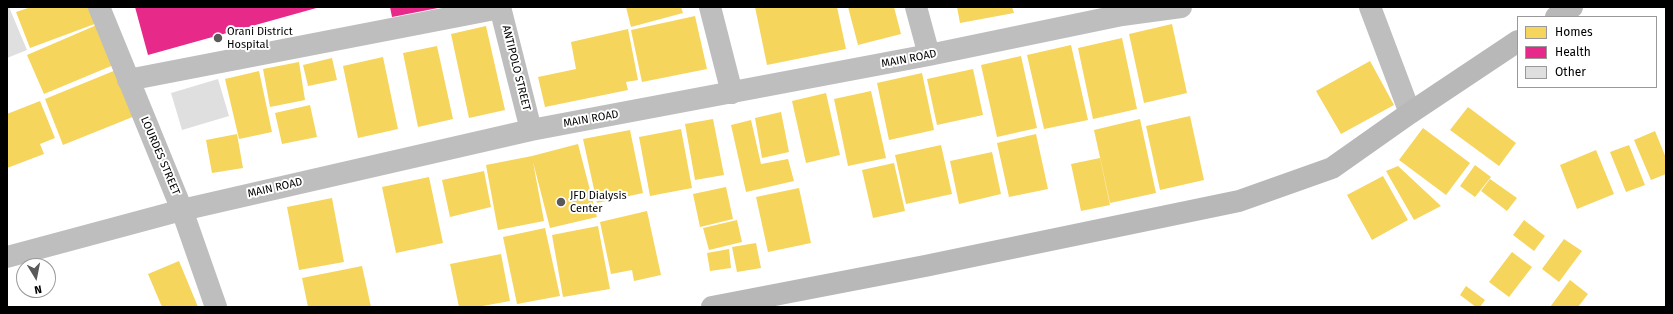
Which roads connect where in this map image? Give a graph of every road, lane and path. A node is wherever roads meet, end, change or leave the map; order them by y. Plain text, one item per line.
1 (99, 7) edge
2 (500, 7) edge
3 (710, 7) edge
4 (916, 7) edge
5 (1181, 7) edge
6 (1370, 7) edge
7 (1572, 7) edge
8 (1121, 11) edge
9 (1558, 16) edge
10 (1517, 42) edge
11 (929, 55) junction
12 (128, 80) junction
13 (732, 93) junction
14 (1410, 113) junction
15 (531, 130) junction
16 (182, 210) junction
17 (7, 257) edge
18 (216, 307) edge
19 (712, 307) edge

1 - 12 street, LOURDES STREET
2 - 12 street
2 - 15 street, ANTIPOLO STREET
3 - 13 street
4 - 11 street
5 - 8 street, MAIN ROAD
6 - 14 street
7 - 9 street
8 - 11 street, MAIN ROAD
10 - 14 street
11 - 13 street, MAIN ROAD
12 - 16 street, LOURDES STREET
13 - 15 street, MAIN ROAD
14 - 19 street
15 - 16 street, MAIN ROAD
16 - 17 street, MAIN ROAD
16 - 18 street, LOURDES STREET

